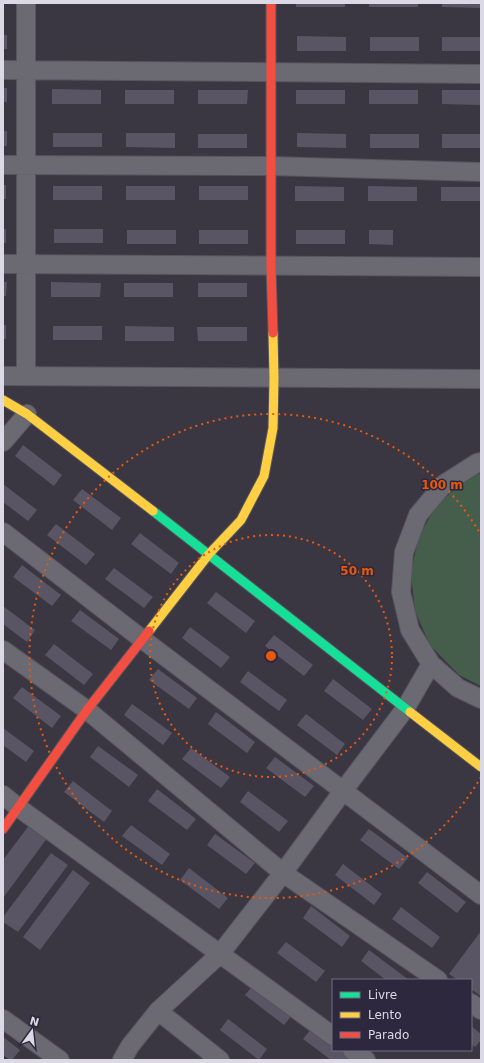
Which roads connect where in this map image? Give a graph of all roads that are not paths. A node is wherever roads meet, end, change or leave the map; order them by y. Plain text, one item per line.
1 (26, 3) edge
2 (271, 3) edge
3 (3, 70) edge
4 (26, 70) junction
5 (271, 72) junction
6 (481, 74) edge
7 (3, 165) edge
8 (26, 165) junction
9 (271, 166) junction
10 (481, 172) edge
11 (3, 264) edge
12 (26, 264) junction
13 (271, 266) junction
14 (481, 267) edge
15 (3, 376) edge
16 (26, 376) junction
17 (274, 378) junction
18 (481, 379) edge
19 (3, 400) edge
20 (27, 414) junction
21 (3, 442) edge
22 (481, 462) edge
23 (3, 532) edge
24 (209, 554) junction
25 (142, 639) junction
26 (3, 650) edge
27 (431, 664) junction
28 (481, 699) edge
29 (405, 709) junction
30 (87, 710) junction
31 (481, 767) edge
32 (343, 791) junction
33 (3, 795) edge
34 (19, 808) junction
35 (3, 829) edge
36 (284, 873) junction
37 (481, 895) edge
38 (220, 954) junction
39 (437, 979) edge
40 (472, 1004) edge
41 (481, 1010) edge
42 (158, 1011) junction
43 (3, 1019) edge
44 (332, 1035) edge
45 (353, 1051) edge
46 (60, 1060) edge
47 (122, 1060) edge
48 (220, 1060) edge
49 (366, 1060) edge

1 - 4 street
2 - 5 street
3 - 4 street
4 - 5 street
4 - 8 street
5 - 6 street
5 - 9 street
7 - 8 street
8 - 9 street
8 - 12 street
9 - 10 street
9 - 13 street
11 - 12 street
12 - 13 street
12 - 16 street
13 - 14 street
13 - 17 street
15 - 16 street
16 - 17 street
17 - 18 street
17 - 24 street
19 - 20 street
20 - 21 street
20 - 24 street
22 - 27 street
23 - 25 street
24 - 25 street
24 - 29 street
25 - 30 street
25 - 32 street
26 - 30 street
27 - 28 street
27 - 29 street
29 - 31 street
29 - 32 street
30 - 34 street
30 - 36 street
32 - 36 street
32 - 37 street
33 - 34 street
34 - 35 street
34 - 38 street
36 - 38 street
36 - 39 street
38 - 42 street
38 - 44 street
40 - 41 street
42 - 47 street
42 - 48 street
43 - 46 street
45 - 49 street

